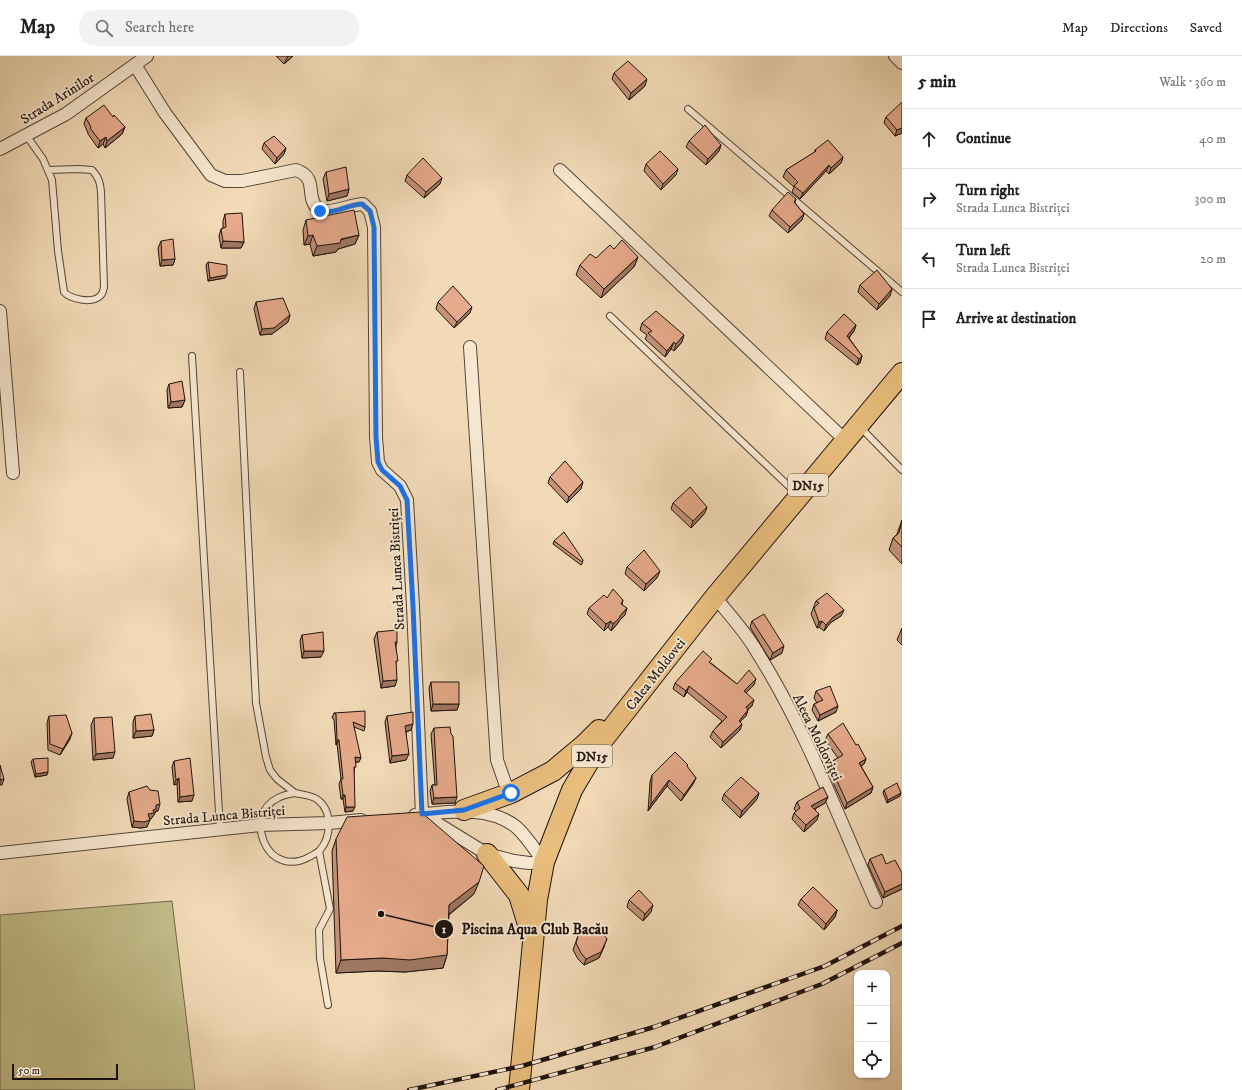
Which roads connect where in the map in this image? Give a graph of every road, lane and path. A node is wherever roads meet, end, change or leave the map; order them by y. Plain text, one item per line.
1 (147, 56) edge
2 (895, 56) edge
3 (902, 63) edge
4 (135, 65) junction
5 (688, 108) dead end
6 (26, 135) junction
7 (0, 149) edge
8 (48, 170) junction
9 (560, 170) dead end
10 (902, 292) edge
11 (0, 311) edge
12 (610, 316) dead end
13 (470, 347) dead end
14 (192, 356) dead end
15 (240, 372) dead end
16 (902, 373) edge
17 (858, 425) junction
18 (845, 440) junction
19 (902, 470) edge
20 (13, 473) dead end
21 (799, 496) junction
22 (715, 596) junction
23 (664, 664) junction
24 (296, 793) junction
25 (511, 793) junction
26 (464, 810) junction
27 (422, 814) junction
28 (407, 816) edge
29 (376, 819) edge
30 (329, 823) junction
31 (260, 825) junction
32 (220, 829) junction
33 (319, 851) junction
34 (0, 853) edge
35 (487, 854) junction
36 (544, 862) junction
37 (876, 902) dead end
38 (533, 940) junction
39 (328, 1005) dead end
40 (519, 1090) edge

1 - 4 street, Strada Arinilor
2 - 3 street
4 - 6 street, Strada Arinilor
4 - 27 street, Strada Lunca Bistriței
5 - 10 lane
6 - 7 street, Strada Arinilor
6 - 8 lane
8 - 8 lane
9 - 18 street
11 - 20 street
12 - 21 lane
13 - 25 street
14 - 32 lane
15 - 24 lane
16 - 17 main road, Calea Moldovei / DN15
17 - 18 main road, Calea Moldovei / DN15
17 - 19 lane
18 - 21 main road, Calea Moldovei / DN15
21 - 22 main road, Calea Moldovei / DN15
22 - 23 main road, Calea Moldovei / DN15
22 - 37 street, Aleea Moldoviței
23 - 25 main road
23 - 36 main road, Calea Moldovei / DN15
24 - 30 lane
24 - 31 lane
25 - 26 main road
26 - 27 street
26 - 36 street
27 - 28 street
27 - 35 street
29 - 30 street, Strada Lunca Bistriței
30 - 31 street, Strada Lunca Bistriței
30 - 33 lane
31 - 32 street, Strada Lunca Bistriței
31 - 33 lane
32 - 34 street, Strada Lunca Bistriței
33 - 39 lane
35 - 36 street
35 - 38 main road
36 - 38 main road, Calea Moldovei / DN15
38 - 40 main road, Calea Moldovei / DN15

